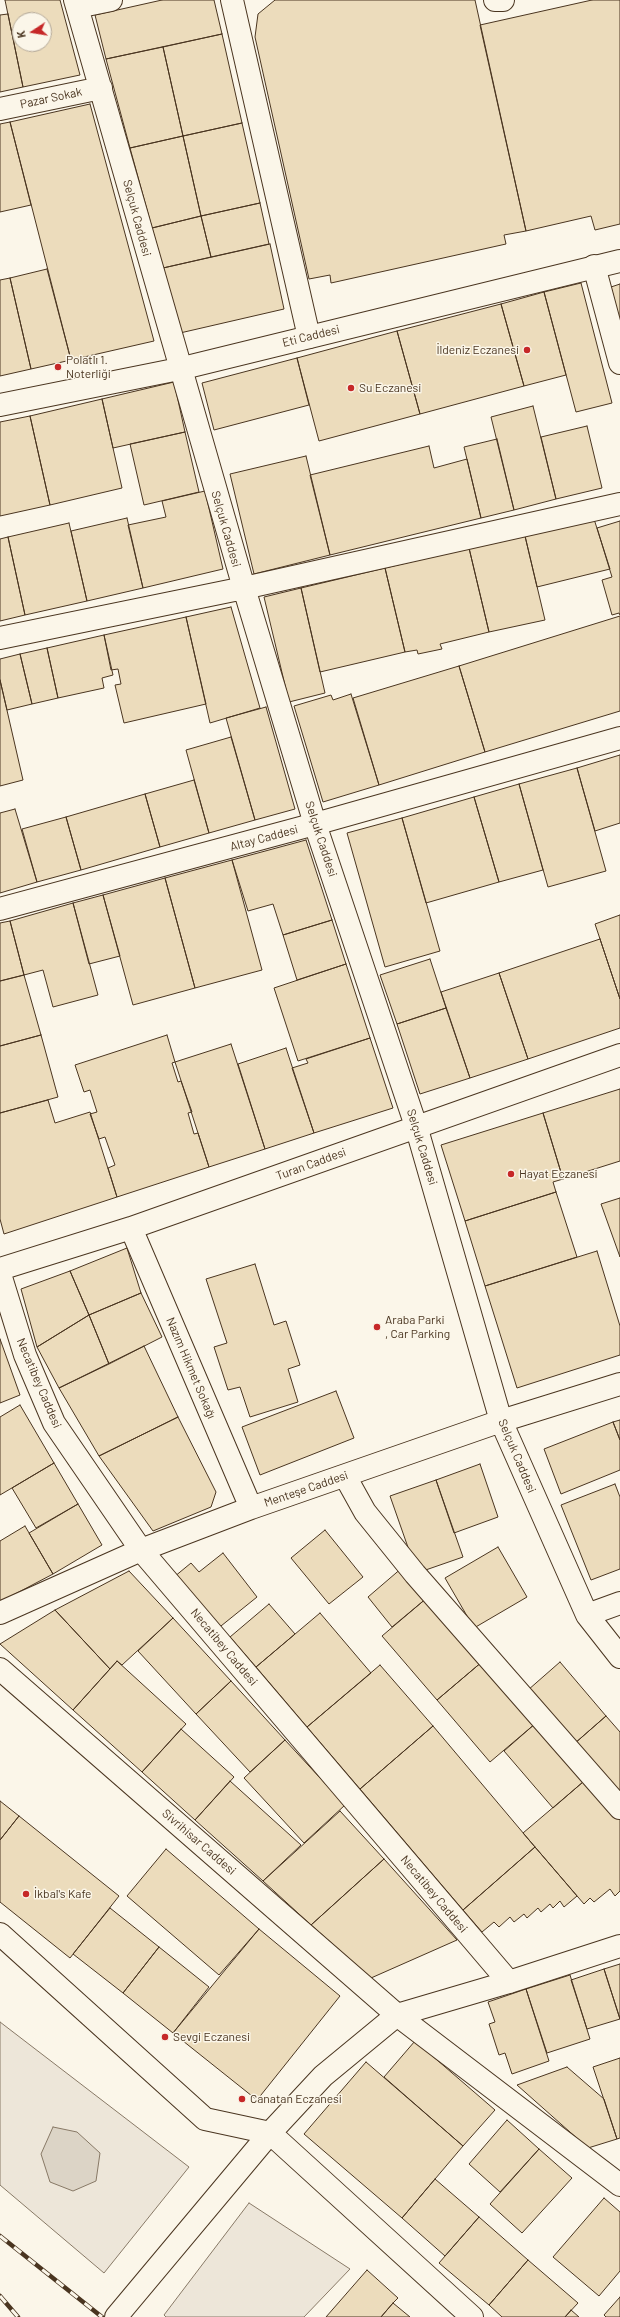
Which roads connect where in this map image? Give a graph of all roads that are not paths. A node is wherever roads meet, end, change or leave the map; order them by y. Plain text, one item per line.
1 (111, 0) edge
2 (232, 0) edge
3 (76, 3) edge
4 (101, 88) junction
5 (0, 109) edge
6 (620, 261) edge
7 (594, 266) junction
8 (309, 337) junction
9 (620, 363) edge
10 (179, 368) junction
11 (0, 405) edge
12 (620, 504) edge
13 (244, 588) junction
14 (0, 638) edge
15 (620, 738) edge
16 (315, 824) junction
17 (0, 909) edge
18 (620, 1055) edge
19 (416, 1126) junction
20 (131, 1228) junction
21 (0, 1269) edge
22 (0, 1274) edge
23 (620, 1384) edge
24 (501, 1421) junction
25 (344, 1476) junction
26 (251, 1508) junction
27 (141, 1550) junction
28 (620, 1603) edge
29 (0, 1613) edge
30 (587, 1615) junction
31 (620, 1657) edge
32 (0, 1669) edge
33 (620, 1808) edge
34 (0, 1934) edge
35 (620, 1946) edge
36 (509, 1982) junction
37 (397, 2015) junction
38 (270, 2133) junction
39 (610, 2166) edge
40 (620, 2185) edge
41 (116, 2317) edge
42 (472, 2317) edge

1 - 3 street
2 - 8 street
3 - 4 street, Selçuk Caddesi
4 - 5 street, Pazar Sokak
4 - 10 street, Selçuk Caddesi
6 - 7 street, Eti Caddesi
7 - 8 street, Eti Caddesi
7 - 9 street
8 - 10 street, Eti Caddesi
10 - 11 street, Eti Caddesi
10 - 13 street, Selçuk Caddesi
12 - 13 street
13 - 14 street
13 - 16 street, Selçuk Caddesi
15 - 16 street, Altay Caddesi
16 - 17 street, Altay Caddesi
16 - 19 street, Selçuk Caddesi
18 - 19 street, Turan Caddesi
19 - 20 street, Turan Caddesi
19 - 24 street, Selçuk Caddesi
20 - 21 street, Turan Caddesi
20 - 26 street, Nazım Hikmet Sokağı
22 - 27 street, Necatibey Caddesi
23 - 24 street, Menteşe Caddesi
24 - 25 street, Menteşe Caddesi
24 - 30 street, Selçuk Caddesi
25 - 26 street, Menteşe Caddesi
25 - 33 street
26 - 27 street, Menteşe Caddesi
27 - 29 street, Menteşe Caddesi
27 - 36 street, Necatibey Caddesi
28 - 30 street
30 - 31 street, Selçuk Caddesi
32 - 37 street, Sivrihisar Caddesi
34 - 38 street
35 - 36 street
36 - 37 street
37 - 38 street
37 - 39 street, Sivrihisar Caddesi
38 - 41 street
38 - 42 street
39 - 40 street, Sivrihisar Caddesi

